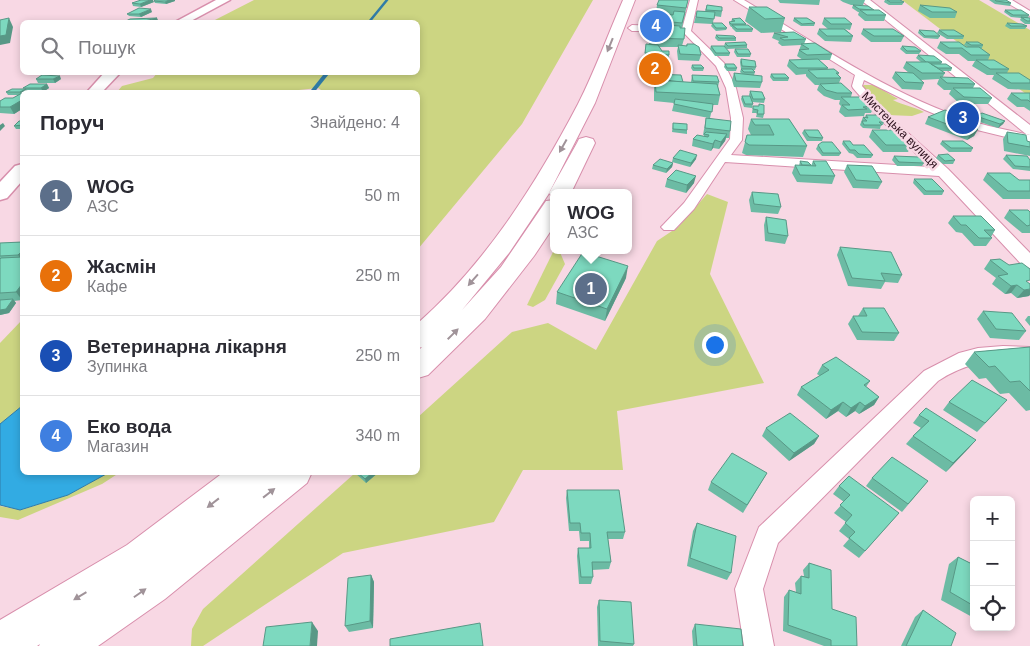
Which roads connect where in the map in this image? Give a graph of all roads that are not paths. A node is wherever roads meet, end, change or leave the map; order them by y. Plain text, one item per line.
1 (225, 0) edge
2 (629, 0) edge
3 (641, 0) edge
4 (694, 0) edge
5 (738, 0) edge
6 (865, 0) edge
7 (1006, 0) edge
8 (1030, 14) edge
9 (185, 20) edge
10 (632, 28) junction
11 (686, 31) junction
12 (618, 71) dead end
13 (860, 74) junction
14 (111, 75) edge
15 (96, 90) edge
16 (594, 128) dead end
17 (1030, 131) edge
18 (1030, 139) edge
19 (721, 158) junction
20 (20, 172) edge
21 (943, 172) junction
22 (562, 189) edge
23 (0, 194) edge
24 (550, 213) edge
25 (669, 227) dead end
26 (1030, 263) edge
27 (420, 336) edge
28 (1030, 354) edge
29 (420, 365) edge
30 (247, 475) edge
31 (290, 475) edge
32 (0, 644) edge
33 (74, 644) edge
34 (758, 646) edge

1 - 9 main road
2 -> 27 main road
3 - 10 main road
4 - 11 street
5 - 13 street, Мистецька вулиця
6 - 17 street
7 - 8 street
10 - 11 street
10 - 12 main road
11 - 19 street
13 - 18 street
13 - 21 street, Мистецька вулиця
14 - 15 main road
16 - 22 main road
19 - 21 street
19 - 25 street
20 - 23 main road
21 - 26 street, Мистецька вулиця
29 -> 24 main road
28 - 34 street
30 -> 32 main road
33 -> 31 main road

